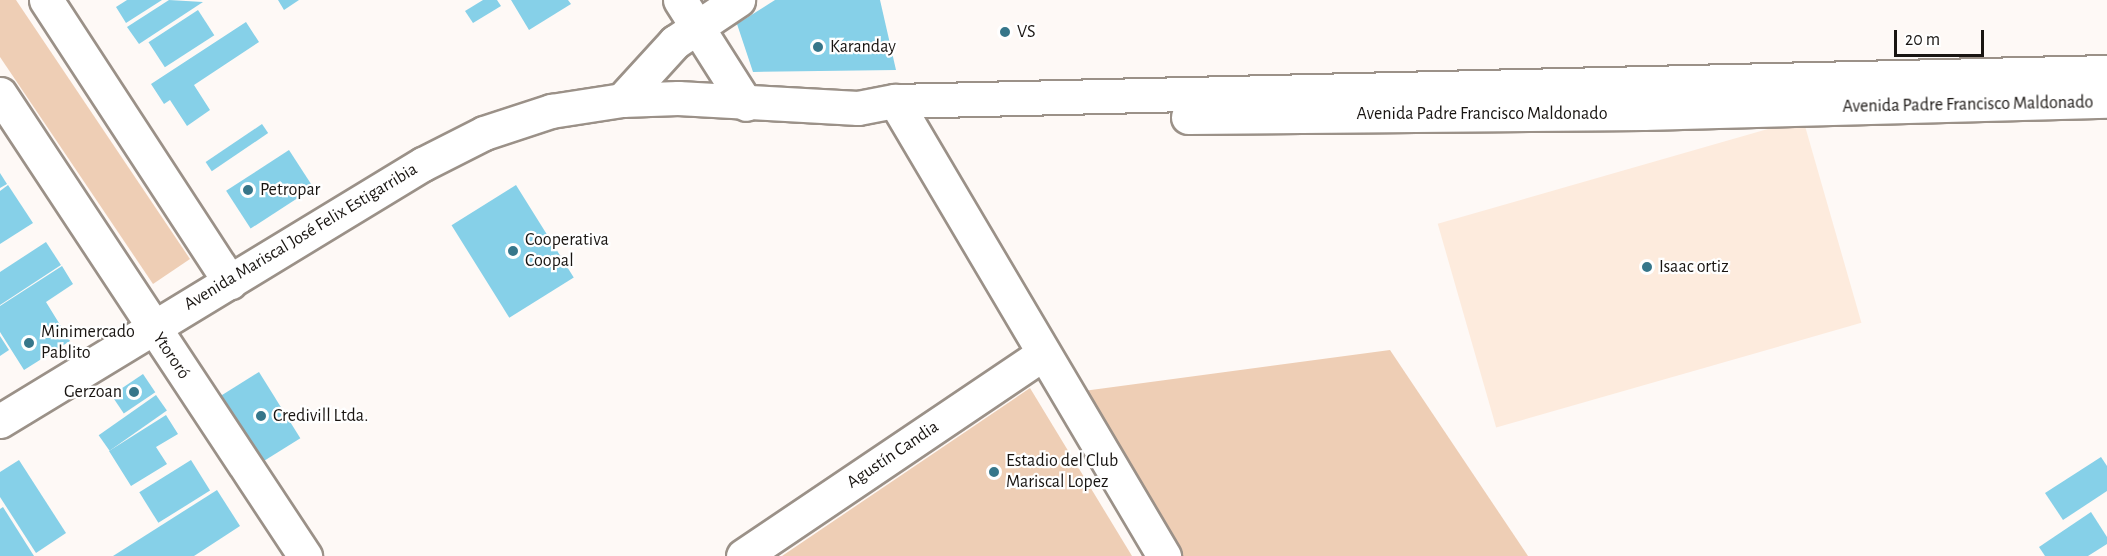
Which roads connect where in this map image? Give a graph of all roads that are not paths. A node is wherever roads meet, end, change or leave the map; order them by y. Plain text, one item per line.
1 (46, 0) edge
2 (738, 0) edge
3 (688, 13) edge
4 (2107, 72) edge
5 (0, 94) edge
6 (622, 100) junction
7 (2107, 101) edge
8 (746, 104) junction
9 (901, 111) junction
10 (230, 282) junction
11 (152, 327) junction
12 (1042, 354) junction
13 (0, 421) edge
14 (305, 556) edge
15 (743, 556) edge
16 (1164, 556) edge

1 - 10 main road
2 - 3 main road
3 - 6 main road
3 - 8 main road
4 - 9 main road, Avenida Padre Francisco Maldonado
5 - 11 main road, Ytororó
6 - 8 main road, Avenida Padre Francisco Maldonado
6 - 10 main road, Avenida Mariscal José Felix Estigarribia
7 - 9 main road, Avenida Padre Francisco Maldonado
8 - 9 main road, Avenida Padre Francisco Maldonado
9 - 12 main road
10 - 11 main road, Avenida Mariscal José Felix Estigarribia
11 - 13 main road, Avenida Mariscal José Felix Estigarribia
11 - 14 main road, Ytororó
12 - 15 main road, Agustín Candia
12 - 16 main road

